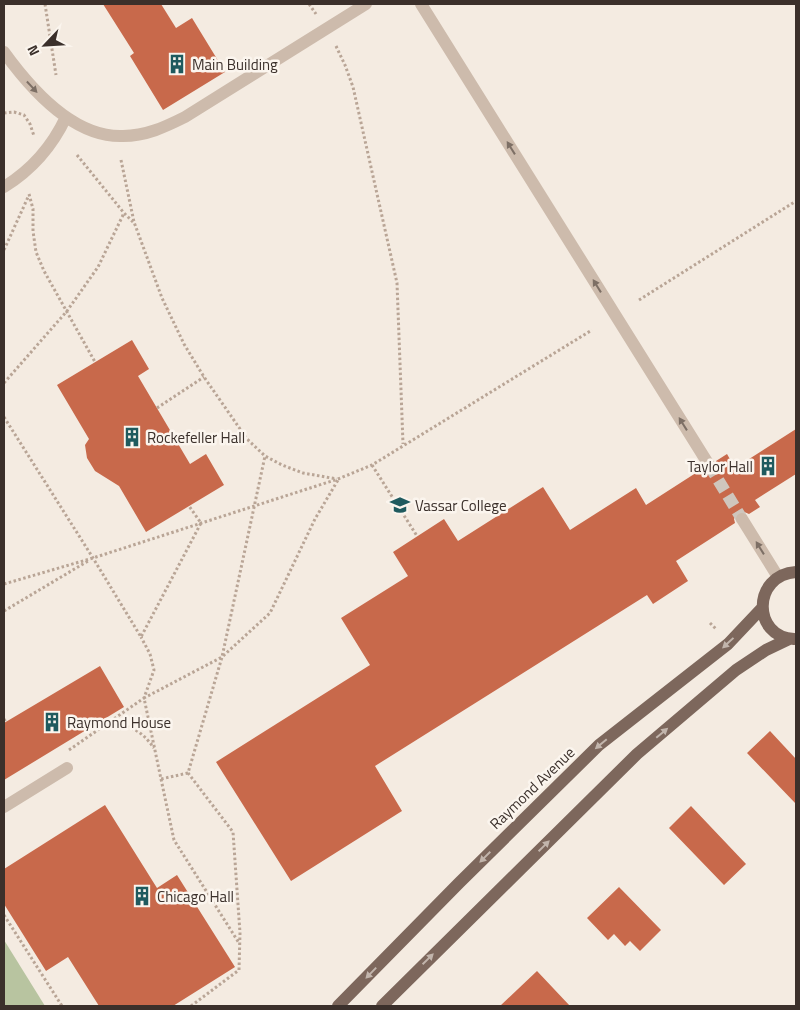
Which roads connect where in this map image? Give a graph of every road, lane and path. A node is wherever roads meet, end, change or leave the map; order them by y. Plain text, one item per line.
1 (45, 4) edge
2 (309, 4) edge
3 (366, 4) edge
4 (420, 4) edge
5 (317, 17) dead end
6 (336, 46) dead end
7 (4, 52) edge
8 (56, 75) dead end
9 (4, 113) edge
10 (66, 117) junction
11 (34, 137) dead end
12 (77, 155) dead end
13 (121, 160) dead end
14 (4, 187) edge
15 (796, 201) edge
16 (124, 213) junction
17 (134, 222) junction
18 (4, 250) edge
19 (639, 300) dead end
20 (67, 311) junction
21 (592, 330) dead end
22 (95, 362) dead end
23 (204, 377) junction
24 (4, 383) edge
25 (157, 408) dead end
26 (4, 417) edge
27 (403, 445) junction
28 (264, 456) junction
29 (372, 465) junction
30 (709, 465) tunnel mouth
31 (338, 479) junction
32 (189, 506) dead end
33 (254, 506) junction
34 (742, 518) tunnel mouth
35 (201, 523) junction
36 (417, 536) dead end
37 (93, 558) junction
38 (796, 572) edge
39 (778, 577) junction
40 (4, 584) edge
41 (762, 608) junction
42 (4, 611) edge
43 (141, 637) junction
44 (793, 639) edge
45 (222, 657) junction
46 (144, 698) junction
47 (111, 722) junction
48 (156, 751) junction
49 (66, 752) dead end
50 (66, 768) dead end
51 (188, 773) junction
52 (161, 779) junction
53 (4, 807) edge
54 (4, 915) edge
55 (240, 944) junction
56 (62, 1006) edge
57 (191, 1006) edge
58 (338, 1006) edge
59 (382, 1006) edge

1 - 8 path
2 - 5 path
3 - 10 lane
30 -> 4 lane
6 - 27 path
7 -> 10 lane
9 - 11 path
10 - 14 lane
12 - 16 path
13 - 17 path
15 - 19 path
16 - 17 path
16 - 20 path
17 - 23 path
18 - 20 path
20 - 22 path
20 - 24 path
21 - 27 path
23 - 25 path
23 - 28 path
26 - 37 path
27 - 29 path
28 - 31 path
28 - 33 path
29 - 31 path
29 - 36 path
31 - 33 path
31 - 45 path
32 - 35 path
33 - 35 path
33 - 45 path
39 -> 34 lane
35 - 37 path
35 - 43 path
37 - 40 path
37 - 42 path
37 - 43 path
38 - 39 main road
39 - 41 main road, Raymond Avenue
41 - 44 main road
41 -> 58 main road, Raymond Avenue
43 - 46 path
59 -> 44 main road
45 - 46 path
45 - 51 path
46 - 47 path
46 - 48 path
47 - 48 path
47 - 49 path
48 - 52 path
50 - 53 lane
51 - 52 path
51 - 55 path
52 - 55 path
54 - 56 path
55 - 57 path

